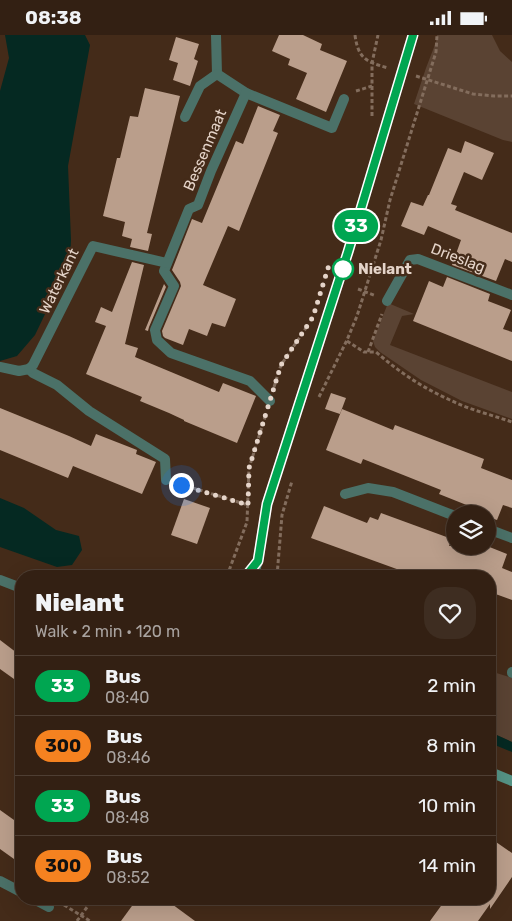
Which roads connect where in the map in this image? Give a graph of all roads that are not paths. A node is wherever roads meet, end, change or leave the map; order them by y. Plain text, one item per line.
1 (216, 35) edge
2 (413, 35) edge
3 (217, 74) junction
4 (246, 93) junction
5 (344, 99) dead end
6 (185, 117) dead end
7 (167, 263) junction
8 (512, 295) edge
9 (387, 301) road end
10 (0, 367) edge
11 (28, 369) junction
12 (270, 401) road end
13 (166, 480) road end
14 (345, 495) dead end
15 (446, 512) edge
16 (496, 532) edge
17 (512, 538) edge
18 (258, 561) junction
19 (251, 570) edge
20 (255, 570) edge
21 (259, 570) edge
22 (0, 580) edge
23 (15, 586) edge
24 (496, 774) edge
25 (512, 781) edge
26 (0, 881) edge
27 (15, 889) edge
28 (45, 905) edge
29 (49, 907) road end

1 - 3 street
2 - 18 street
3 - 4 street
3 - 6 street, Bessenmaat
4 - 5 street
4 - 7 street, Bessenmaat
7 - 11 street, Waterkant
7 - 12 street
8 - 9 street, Drieslag
10 - 11 street
11 - 13 street
14 - 15 street
16 - 17 street
18 - 19 lane
18 - 20 street
18 - 21 street
22 - 23 street
24 - 25 street
26 - 27 street
28 - 29 street

